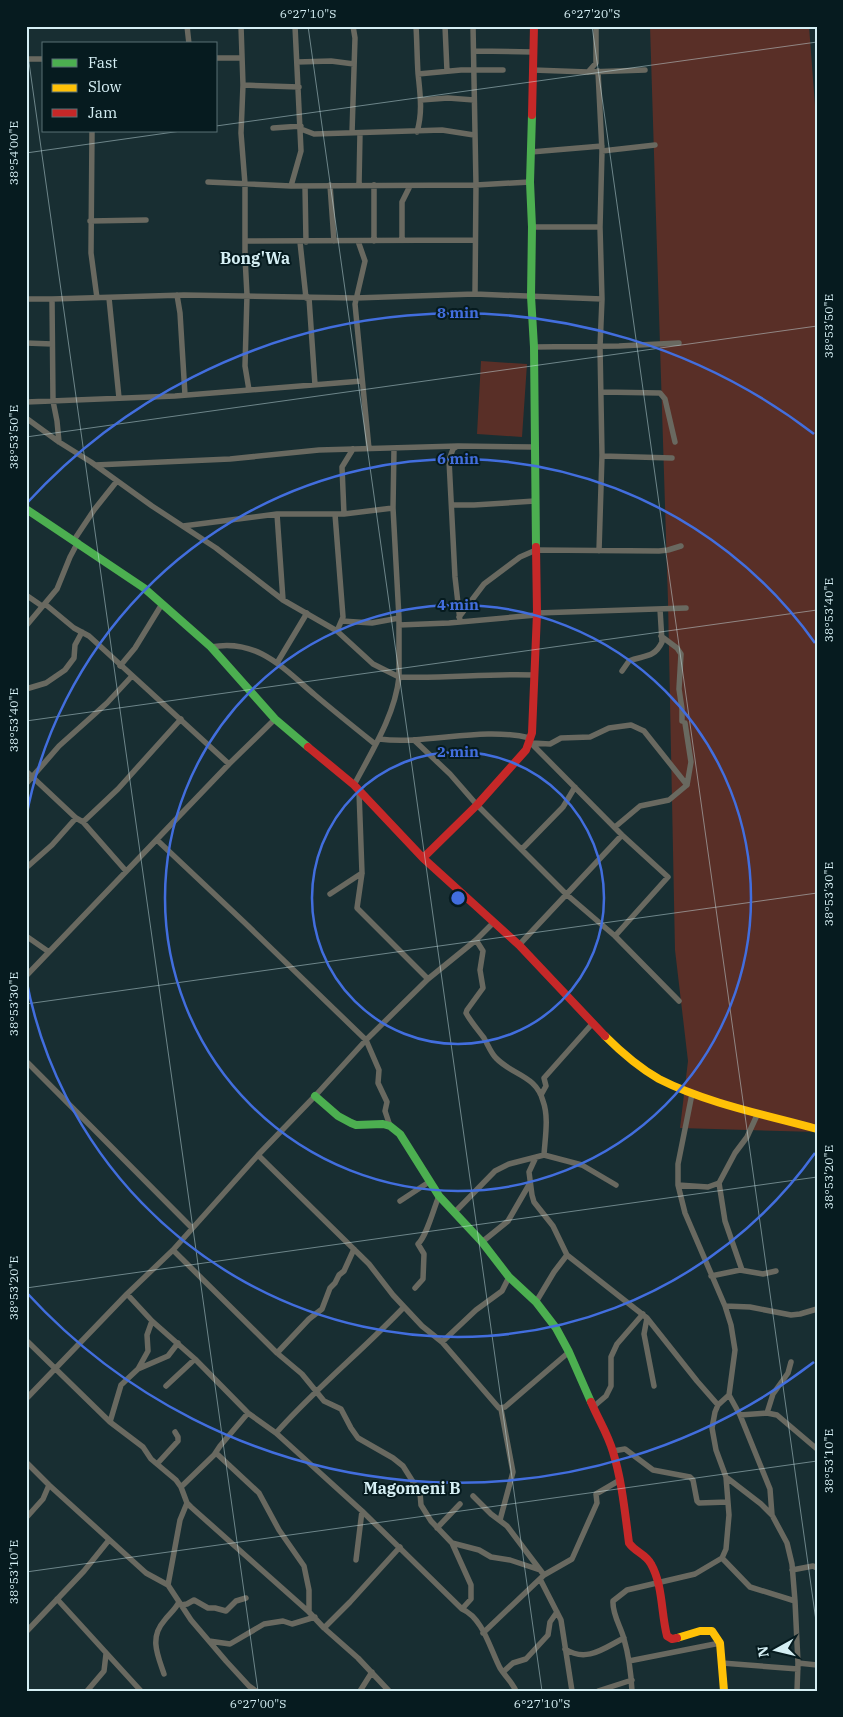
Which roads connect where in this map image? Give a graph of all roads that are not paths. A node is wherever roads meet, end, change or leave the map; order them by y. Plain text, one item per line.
1 (187, 26) edge
2 (241, 26) edge
3 (296, 26) edge
4 (353, 26) edge
5 (416, 26) edge
6 (446, 26) edge
7 (474, 26) edge
8 (534, 26) edge
9 (596, 26) edge
10 (189, 42) edge
11 (474, 51) junction
12 (533, 52) junction
13 (218, 58) edge
14 (242, 58) junction
15 (26, 59) edge
16 (42, 59) edge
17 (297, 62) junction
18 (354, 64) junction
19 (503, 70) dead end
20 (533, 70) junction
21 (645, 70) dead end
22 (447, 71) junction
23 (474, 71) junction
24 (598, 71) junction
25 (588, 72) junction
26 (418, 74) junction
27 (243, 85) junction
28 (299, 87) junction
29 (421, 100) junction
30 (474, 100) junction
31 (273, 128) dead end
32 (301, 128) junction
33 (92, 132) edge
34 (417, 132) junction
35 (352, 133) junction
36 (360, 133) junction
37 (474, 135) junction
38 (655, 144) dead end
39 (602, 148) junction
40 (531, 152) junction
41 (208, 182) dead end
42 (530, 182) junction
43 (245, 184) junction
44 (476, 184) junction
45 (359, 185) junction
46 (374, 185) junction
47 (291, 186) junction
48 (305, 186) junction
49 (330, 186) junction
50 (410, 186) junction
51 (146, 220) dead end
52 (90, 221) junction
53 (532, 227) junction
54 (600, 227) junction
55 (358, 240) junction
56 (402, 240) junction
57 (475, 240) junction
58 (246, 241) junction
59 (334, 241) junction
60 (374, 241) junction
61 (303, 242) junction
62 (475, 294) junction
63 (177, 295) junction
64 (247, 295) junction
65 (531, 296) junction
66 (26, 298) edge
67 (97, 298) junction
68 (108, 298) junction
69 (307, 298) junction
70 (355, 298) junction
71 (52, 299) junction
72 (602, 299) junction
73 (26, 343) edge
74 (679, 343) dead end
75 (52, 344) junction
76 (534, 346) junction
77 (600, 347) junction
78 (362, 381) junction
79 (315, 385) junction
80 (249, 390) junction
81 (602, 392) junction
82 (185, 395) junction
83 (120, 398) junction
84 (53, 401) junction
85 (26, 402) edge
86 (26, 418) edge
87 (59, 442) junction
88 (675, 442) dead end
89 (458, 446) junction
90 (534, 447) junction
91 (353, 449) junction
92 (370, 449) junction
93 (394, 449) junction
94 (602, 456) junction
95 (672, 458) dead end
96 (95, 465) junction
97 (117, 481) junction
98 (535, 501) junction
99 (452, 505) junction
100 (393, 508) junction
101 (26, 509) edge
102 (277, 514) junction
103 (335, 514) junction
104 (344, 514) junction
105 (183, 526) junction
106 (76, 541) junction
107 (681, 546) dead end
108 (536, 550) junction
109 (599, 551) junction
110 (26, 596) edge
111 (283, 600) junction
112 (162, 604) junction
113 (43, 605) junction
114 (686, 608) dead end
115 (660, 609) junction
116 (307, 613) junction
117 (536, 614) junction
118 (399, 618) junction
119 (459, 619) junction
120 (342, 621) junction
121 (399, 625) junction
122 (26, 626) edge
123 (337, 631) junction
124 (82, 632) junction
125 (661, 636) junction
126 (211, 647) junction
127 (277, 663) junction
128 (120, 666) junction
129 (622, 672) dead end
130 (534, 675) junction
131 (132, 676) junction
132 (399, 676) junction
133 (26, 689) edge
134 (181, 719) junction
135 (275, 719) junction
136 (414, 740) junction
137 (377, 741) junction
138 (531, 741) junction
139 (229, 764) junction
140 (26, 771) edge
141 (32, 777) junction
142 (26, 784) edge
143 (687, 785) junction
144 (357, 787) junction
145 (575, 787) junction
146 (477, 805) junction
147 (76, 818) junction
148 (83, 822) junction
149 (615, 827) junction
150 (622, 835) junction
151 (157, 840) junction
152 (522, 849) junction
153 (423, 858) junction
154 (26, 868) edge
155 (126, 871) junction
156 (362, 873) junction
157 (330, 894) dead end
158 (566, 894) junction
159 (494, 922) junction
160 (26, 936) edge
161 (615, 936) junction
162 (476, 940) junction
163 (519, 945) junction
164 (49, 952) junction
165 (26, 976) edge
166 (428, 979) junction
167 (679, 1001) dead end
168 (592, 1024) junction
169 (366, 1040) junction
170 (26, 1062) edge
171 (692, 1094) junction
172 (541, 1095) junction
173 (315, 1096) junction
174 (758, 1113) junction
175 (390, 1126) junction
176 (817, 1129) edge
177 (258, 1155) junction
178 (544, 1155) junction
179 (536, 1157) junction
180 (429, 1182) junction
181 (719, 1182) junction
182 (530, 1183) junction
183 (616, 1186) dead end
184 (678, 1186) junction
185 (439, 1196) junction
186 (400, 1201) dead end
187 (454, 1212) junction
188 (192, 1228) junction
189 (482, 1242) junction
190 (354, 1249) junction
191 (173, 1250) junction
192 (567, 1255) junction
193 (742, 1270) junction
194 (776, 1271) dead end
195 (711, 1276) junction
196 (509, 1277) junction
197 (415, 1288) dead end
198 (127, 1294) junction
199 (536, 1302) junction
200 (725, 1306) junction
201 (404, 1307) junction
202 (817, 1309) edge
203 (645, 1316) junction
204 (152, 1321) junction
205 (26, 1340) edge
206 (442, 1342) junction
207 (178, 1343) junction
208 (569, 1352) junction
209 (277, 1353) junction
210 (195, 1359) junction
211 (791, 1362) dead end
212 (138, 1369) junction
213 (55, 1370) junction
214 (166, 1386) dead end
215 (654, 1386) dead end
216 (316, 1391) junction
217 (728, 1395) junction
218 (26, 1399) edge
219 (718, 1405) junction
220 (593, 1407) junction
221 (501, 1409) junction
222 (248, 1413) junction
223 (767, 1413) junction
224 (740, 1415) junction
225 (110, 1422) junction
226 (175, 1432) dead end
227 (276, 1433) junction
228 (817, 1449) edge
229 (613, 1451) junction
230 (216, 1453) junction
231 (26, 1462) edge
232 (157, 1464) junction
233 (726, 1477) junction
234 (620, 1480) junction
235 (49, 1486) junction
236 (181, 1487) junction
237 (473, 1496) dead end
238 (187, 1502) junction
239 (728, 1502) junction
240 (460, 1504) dead end
241 (362, 1511) junction
242 (772, 1514) junction
243 (26, 1518) edge
244 (500, 1520) junction
245 (437, 1528) junction
246 (110, 1540) junction
247 (452, 1543) junction
248 (400, 1547) junction
249 (722, 1558) junction
250 (356, 1560) dead end
251 (815, 1566) edge
252 (792, 1570) junction
253 (542, 1575) junction
254 (658, 1581) junction
255 (168, 1585) junction
256 (246, 1598) dead end
257 (57, 1599) junction
258 (794, 1601) junction
259 (180, 1603) junction
260 (462, 1609) junction
261 (309, 1612) junction
262 (557, 1612) junction
263 (315, 1617) junction
264 (324, 1628) junction
265 (26, 1632) edge
266 (483, 1633) junction
267 (624, 1638) junction
268 (209, 1641) junction
269 (720, 1643) junction
270 (566, 1649) junction
271 (106, 1654) junction
272 (629, 1661) junction
273 (722, 1663) junction
274 (817, 1665) edge
275 (798, 1666) junction
276 (372, 1672) junction
277 (503, 1672) junction
278 (164, 1674) dead end
279 (632, 1680) junction
280 (726, 1690) edge
281 (87, 1691) edge
282 (141, 1691) edge
283 (256, 1691) edge
284 (360, 1691) edge
285 (389, 1691) edge
286 (516, 1691) edge
287 (572, 1691) edge
288 (598, 1691) edge
289 (632, 1691) edge
290 (797, 1691) edge

1 - 10 street
2 - 14 street
3 - 17 street
4 - 18 street
5 - 26 street
6 - 22 street
7 - 11 street
8 - 12 street
9 - 25 street
11 - 12 street
11 - 23 street
12 - 20 street
13 - 14 street
14 - 27 street
15 - 16 street
17 - 18 street
17 - 28 street
18 - 35 street
19 - 23 street
20 - 25 street
20 - 40 street
21 - 24 street
22 - 23 street
22 - 26 street
23 - 30 street
24 - 25 street
24 - 39 street
26 - 29 street
27 - 28 street
27 - 43 street
28 - 32 street
29 - 30 street
29 - 34 street
30 - 37 street
31 - 32 street
32 - 35 street
32 - 47 street
33 - 52 street
34 - 36 street
34 - 37 street
35 - 36 street
36 - 45 street
37 - 44 street
38 - 39 street
39 - 40 street
39 - 54 street
40 - 42 street
41 - 43 street
42 - 44 street
42 - 53 street
43 - 47 street
43 - 58 street
44 - 50 street
44 - 57 street
45 - 46 street
45 - 49 street
46 - 50 street
46 - 60 street
47 - 48 street
48 - 49 street
48 - 61 street
49 - 59 street
50 - 56 street
51 - 52 street
52 - 67 street
53 - 54 street
53 - 65 street
54 - 72 street
55 - 59 street
55 - 60 street
55 - 70 street
56 - 57 street
56 - 60 street
57 - 62 street
58 - 61 street
58 - 64 street
59 - 61 street
61 - 69 street
62 - 65 street
62 - 70 street
63 - 64 street
63 - 68 street
63 - 82 street
64 - 69 street
64 - 80 street
65 - 72 street
65 - 76 street
66 - 71 street
67 - 68 street
67 - 71 street
68 - 83 street
69 - 70 street
69 - 79 street
70 - 78 street
71 - 75 street
72 - 77 street
73 - 75 street
74 - 77 street
75 - 84 street
76 - 77 street
76 - 90 street
77 - 81 street
78 - 79 street
78 - 92 street
79 - 80 street
80 - 82 street
81 - 88 street
81 - 94 street
82 - 83 street
83 - 84 street
84 - 85 street
84 - 87 street
86 - 87 street
87 - 96 street
89 - 90 street
89 - 93 street
89 - 99 street
90 - 98 street
91 - 92 street
91 - 96 street
91 - 104 street
92 - 93 street
93 - 100 street
94 - 95 street
94 - 109 street
96 - 97 street
97 - 105 street
97 - 106 street
98 - 99 street
98 - 108 street
99 - 119 street
100 - 104 street
100 - 118 street
101 - 106 street
102 - 103 street
102 - 105 street
102 - 111 street
103 - 104 street
103 - 120 street
105 - 111 street
106 - 112 street
106 - 113 street
107 - 109 street
108 - 109 street
108 - 117 street
108 - 119 street
110 - 113 street
111 - 116 street
112 - 126 street
112 - 128 street
113 - 122 street
113 - 124 street
114 - 115 street
115 - 117 street
115 - 125 street
116 - 123 street
116 - 127 street
117 - 119 street
117 - 130 street
118 - 120 street
118 - 121 street
119 - 121 street
120 - 123 street
121 - 132 street
123 - 132 street
124 - 128 street
124 - 133 street
125 - 129 street
125 - 143 street
126 - 127 street
126 - 135 street
127 - 137 street
128 - 131 street
130 - 132 street
130 - 138 street
131 - 134 street
131 - 141 street
132 - 137 street
134 - 139 street
134 - 148 street
135 - 139 street
135 - 144 street
136 - 137 street
136 - 138 street
136 - 146 street
137 - 144 street
138 - 143 street
138 - 145 street
138 - 146 street
139 - 151 street
140 - 141 street
141 - 142 street
141 - 147 street
143 - 149 street
144 - 153 street
144 - 156 street
145 - 149 street
145 - 152 street
146 - 152 street
146 - 153 street
147 - 148 street
147 - 154 street
148 - 155 street
149 - 150 street
150 - 158 street
150 - 161 street
151 - 155 street
151 - 169 street
152 - 158 street
153 - 159 street
155 - 164 street
156 - 157 street
156 - 166 street
158 - 161 street
158 - 163 street
159 - 162 street
159 - 163 street
160 - 164 street
161 - 167 street
162 - 166 street
162 - 172 street
163 - 168 street
164 - 165 street
166 - 169 street
168 - 171 street
168 - 172 street
169 - 173 street
169 - 175 street
170 - 188 street
171 - 174 street
171 - 184 street
172 - 178 street
173 - 175 street
173 - 177 street
174 - 176 street
174 - 181 street
175 - 180 street
177 - 188 street
177 - 190 street
178 - 179 street
178 - 183 street
179 - 182 street
179 - 187 street
180 - 185 street
180 - 186 street
181 - 184 street
181 - 193 street
182 - 189 street
182 - 192 street
184 - 195 street
185 - 187 street
185 - 197 street
187 - 189 street
188 - 191 street
189 - 196 street
190 - 201 street
190 - 209 street
191 - 198 street
191 - 209 street
192 - 199 street
192 - 203 street
193 - 194 street
193 - 195 street
195 - 200 street
196 - 199 street
196 - 206 street
198 - 204 street
198 - 213 street
199 - 208 street
200 - 202 street
200 - 217 street
201 - 206 street
201 - 216 street
203 - 215 street
203 - 219 street
203 - 220 street
204 - 207 street
204 - 212 street
205 - 213 street
206 - 221 street
207 - 210 street
207 - 212 street
208 - 220 street
208 - 221 street
209 - 216 street
210 - 214 street
210 - 222 street
211 - 223 street
212 - 225 street
213 - 218 street
213 - 225 street
216 - 227 street
216 - 245 street
217 - 219 street
217 - 224 street
219 - 233 street
220 - 229 street
221 - 244 street
222 - 227 street
222 - 230 street
223 - 224 street
223 - 228 street
224 - 242 street
225 - 232 street
226 - 232 street
227 - 241 street
229 - 234 street
229 - 239 street
230 - 236 street
230 - 261 street
231 - 235 street
232 - 236 street
233 - 239 street
233 - 242 street
234 - 253 street
234 - 254 street
235 - 243 street
235 - 246 street
236 - 238 street
237 - 244 street
238 - 255 street
238 - 261 street
239 - 249 street
240 - 245 street
241 - 248 street
241 - 250 street
242 - 252 street
244 - 253 street
245 - 247 street
246 - 255 street
246 - 257 street
247 - 253 street
247 - 260 street
248 - 260 street
248 - 264 street
249 - 254 street
249 - 258 street
251 - 252 street
252 - 258 street
253 - 262 street
253 - 266 street
254 - 267 street
254 - 269 street
255 - 259 street
256 - 259 street
257 - 265 street
257 - 271 street
258 - 275 street
259 - 268 street
259 - 278 street
260 - 266 street
261 - 263 street
262 - 270 street
262 - 277 street
263 - 264 street
263 - 268 street
264 - 276 street
266 - 277 street
267 - 270 street
267 - 272 street
268 - 283 street
269 - 272 street
269 - 273 street
270 - 287 street
271 - 281 street
271 - 282 street
272 - 279 street
273 - 275 street
273 - 280 street
274 - 275 street
275 - 290 street
276 - 284 street
276 - 285 street
277 - 286 street
279 - 288 street
279 - 289 street

